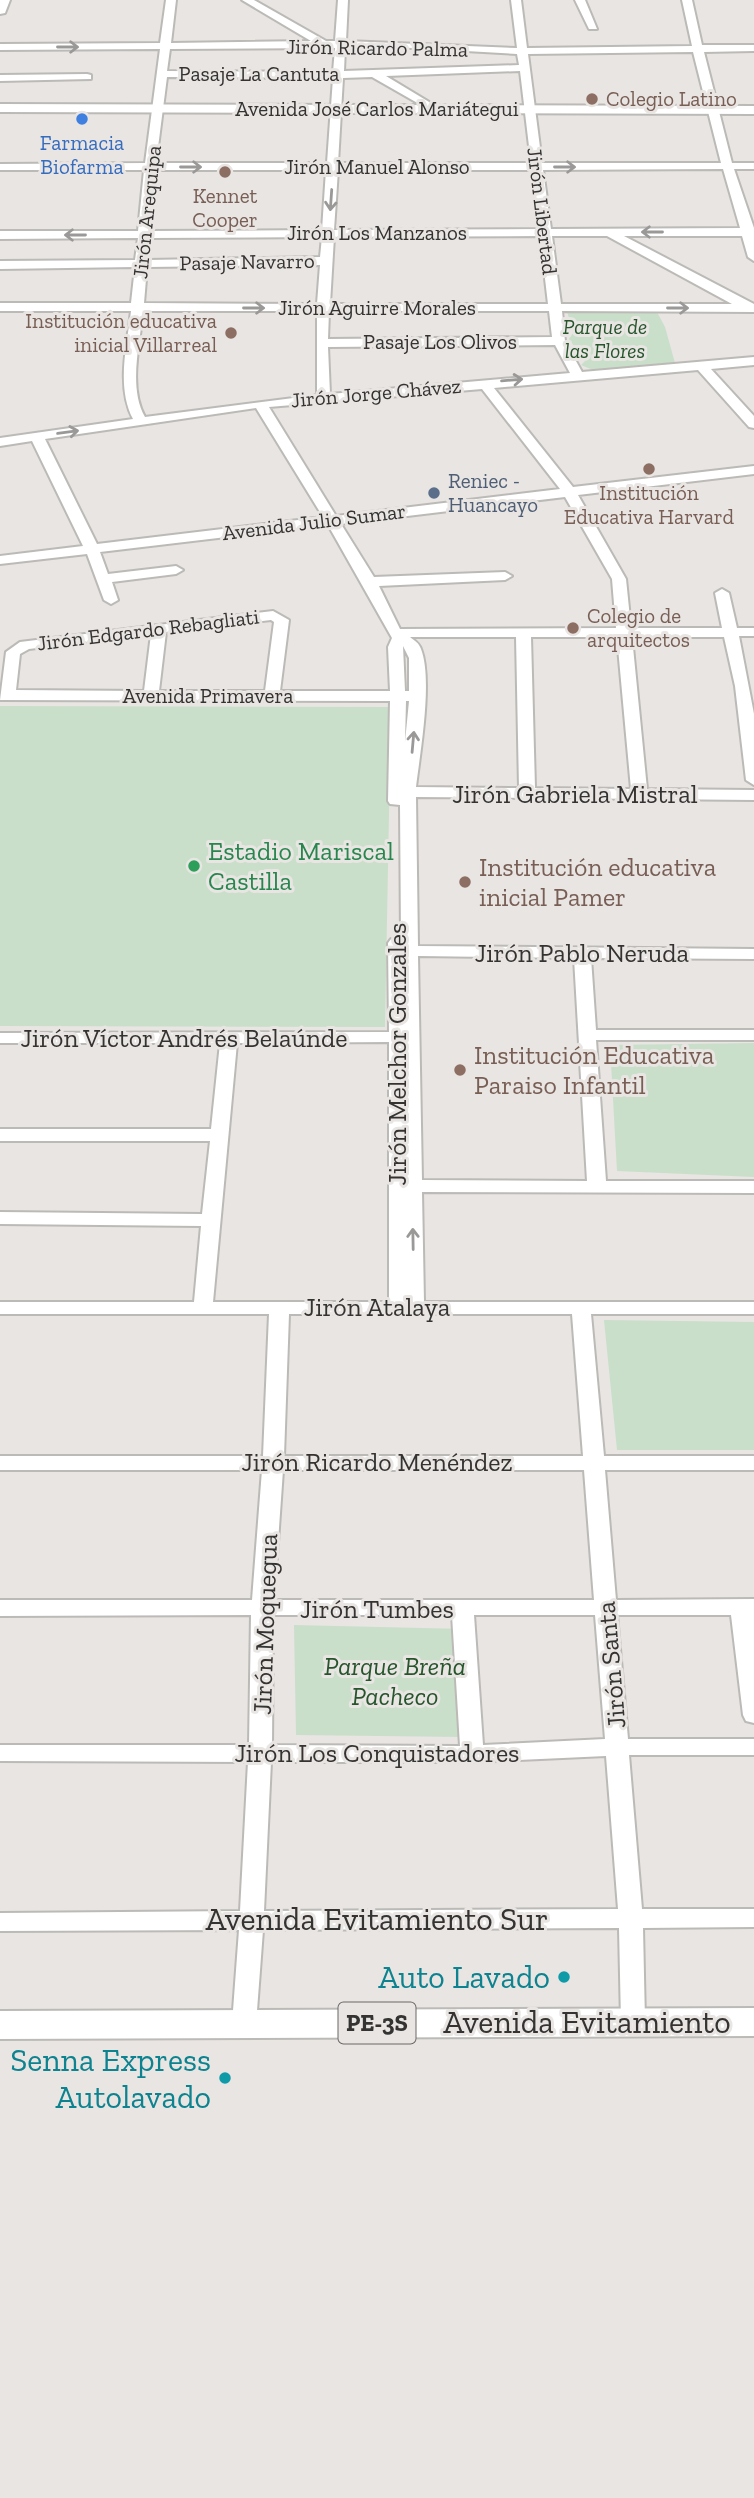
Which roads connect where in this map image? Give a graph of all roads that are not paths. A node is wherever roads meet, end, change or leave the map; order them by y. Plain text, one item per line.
1 (3, 0) edge
2 (171, 0) edge
3 (247, 0) edge
4 (343, 0) edge
5 (516, 0) edge
6 (580, 0) edge
7 (687, 0) edge
8 (0, 10) edge
9 (593, 27) dead end
10 (324, 45) junction
11 (165, 46) junction
12 (0, 47) edge
13 (754, 48) edge
14 (698, 49) junction
15 (341, 50) junction
16 (522, 51) junction
17 (524, 68) junction
18 (372, 73) junction
19 (339, 74) junction
20 (162, 75) junction
21 (87, 77) dead end
22 (0, 78) edge
23 (0, 108) edge
24 (435, 110) junction
25 (754, 110) edge
26 (159, 111) junction
27 (337, 112) junction
28 (529, 113) junction
29 (712, 113) junction
30 (0, 114) edge
31 (754, 116) edge
32 (727, 166) junction
33 (754, 166) edge
34 (0, 167) edge
35 (150, 167) junction
36 (334, 167) junction
37 (536, 167) junction
38 (608, 232) junction
39 (749, 232) edge
40 (545, 233) junction
41 (144, 234) junction
42 (329, 234) junction
43 (0, 235) edge
44 (754, 257) edge
45 (327, 261) junction
46 (141, 263) junction
47 (0, 265) edge
48 (0, 307) edge
49 (137, 307) junction
50 (324, 308) junction
51 (554, 308) junction
52 (751, 308) edge
53 (559, 341) junction
54 (321, 343) junction
55 (754, 361) edge
56 (701, 365) junction
57 (577, 375) junction
58 (484, 383) junction
59 (324, 398) junction
60 (260, 404) junction
61 (141, 421) junction
62 (754, 424) edge
63 (37, 437) junction
64 (0, 442) edge
65 (754, 470) edge
66 (570, 493) junction
67 (332, 520) junction
68 (92, 549) junction
69 (0, 560) edge
70 (176, 570) dead end
71 (505, 576) dead end
72 (102, 579) junction
73 (370, 582) junction
74 (722, 593) dead end
75 (111, 600) dead end
76 (159, 628) junction
77 (523, 632) junction
78 (626, 632) junction
79 (732, 632) junction
80 (754, 632) edge
81 (397, 636) junction
82 (20, 647) joint
83 (749, 686) edge
84 (4, 695) edge
85 (151, 695) junction
86 (272, 696) junction
87 (398, 696) junction
88 (417, 696) junction
89 (752, 738) edge
90 (754, 780) edge
91 (402, 792) junction
92 (527, 793) junction
93 (639, 794) junction
94 (754, 795) edge
95 (410, 951) junction
96 (582, 953) junction
97 (754, 954) edge
98 (587, 1035) junction
99 (754, 1035) edge
100 (404, 1037) junction
101 (0, 1038) edge
102 (229, 1038) junction
103 (0, 1135) edge
104 (220, 1135) junction
105 (405, 1186) junction
106 (597, 1187) junction
107 (754, 1187) edge
108 (0, 1218) edge
109 (212, 1220) junction
110 (203, 1307) junction
111 (279, 1307) junction
112 (406, 1307) junction
113 (582, 1307) junction
114 (0, 1308) edge
115 (754, 1308) edge
116 (273, 1462) junction
117 (0, 1463) edge
118 (595, 1463) junction
119 (754, 1463) edge
120 (748, 1607) edge
121 (0, 1608) edge
122 (262, 1609) junction
123 (463, 1609) junction
124 (606, 1609) junction
125 (754, 1716) edge
126 (618, 1747) junction
127 (754, 1747) edge
128 (0, 1754) edge
129 (260, 1754) junction
130 (472, 1754) junction
131 (631, 1918) junction
132 (754, 1918) edge
133 (252, 1920) junction
134 (0, 1922) edge
135 (633, 2022) junction
136 (754, 2022) edge
137 (244, 2024) junction
138 (0, 2025) edge

1 - 8 highway
2 - 11 street, Jirón Arequipa
3 - 10 street
4 - 15 street
5 - 16 street, Jirón Libertad
6 - 9 street
7 - 14 street
10 - 11 street, Jirón Ricardo Palma
10 - 15 street, Jirón Ricardo Palma
12 -> 11 street, Jirón Ricardo Palma
11 - 20 street, Jirón Arequipa
13 - 14 street, Jirón Ricardo Palma
14 - 16 street, Jirón Ricardo Palma
14 - 29 street
15 - 16 street, Jirón Ricardo Palma
15 - 18 street
15 - 19 street
16 - 17 street, Jirón Libertad
17 - 18 street, Pasaje La Cantuta
17 - 28 street, Jirón Libertad
18 - 19 street, Pasaje La Cantuta
18 - 24 street
19 - 20 street, Pasaje La Cantuta
19 - 27 street
20 - 26 street, Jirón Arequipa
21 - 22 street
23 - 26 main road, Avenida José Carlos Mariátegui
24 - 27 main road, Avenida José Carlos Mariátegui
24 - 28 main road, Avenida José Carlos Mariátegui
25 - 29 main road, Avenida José Carlos Mariátegui
26 - 27 main road, Avenida José Carlos Mariátegui
26 - 30 main road, Avenida José Carlos Mariátegui
26 - 35 street, Jirón Arequipa
27 - 28 main road, Avenida José Carlos Mariátegui
27 - 36 street
28 - 29 main road, Avenida José Carlos Mariátegui
28 - 37 street, Jirón Libertad
29 - 31 main road, Avenida José Carlos Mariátegui
29 - 32 street
32 - 33 street, Jirón Manuel Alonso
37 -> 32 street, Jirón Manuel Alonso
32 - 39 street
34 - 35 street, Jirón Manuel Alonso
35 -> 36 street, Jirón Manuel Alonso
35 - 41 street, Jirón Arequipa
36 - 37 street, Jirón Manuel Alonso
36 -> 42 street
37 - 40 street, Jirón Libertad
39 -> 38 street, Jirón Los Manzanos
38 - 40 street, Jirón Los Manzanos
38 - 52 street
39 - 44 street
40 - 42 street, Jirón Los Manzanos
40 - 51 street, Jirón Libertad
41 - 42 street, Jirón Los Manzanos
41 -> 43 street, Jirón Los Manzanos
41 - 46 street, Jirón Arequipa
42 - 45 street
45 - 46 street, Pasaje Navarro
45 - 50 street
46 - 47 street, Pasaje Navarro
46 - 49 street, Jirón Arequipa
48 - 49 street, Jirón Aguirre Morales
49 -> 50 street, Jirón Aguirre Morales
49 - 61 street, Jirón Arequipa
50 - 51 street, Jirón Aguirre Morales
50 - 54 street
51 -> 52 street, Jirón Aguirre Morales
51 - 53 street, Jirón Libertad
53 - 54 street, Pasaje Los Olivos
53 - 57 street, Jirón Libertad
54 - 59 street
55 - 56 street, Jirón Jorge Chávez
56 - 57 street, Jirón Jorge Chávez
56 - 62 street
58 -> 57 street, Jirón Jorge Chávez
58 - 59 street, Jirón Jorge Chávez
58 - 66 street
59 - 60 street, Jirón Jorge Chávez
60 - 61 street, Jirón Jorge Chávez
60 - 67 street
63 -> 61 street, Jirón Jorge Chávez
63 - 64 street, Jirón Jorge Chávez
63 - 68 street
65 - 66 street, Avenida Julio Sumar
66 - 67 street, Avenida Julio Sumar
66 - 78 street
67 - 68 street, Avenida Julio Sumar
67 - 73 street
68 - 69 street, Avenida Julio Sumar
68 - 72 street
70 - 72 street
71 - 73 street
72 - 75 street
73 - 81 street
74 - 79 street
76 - 82 street, Jirón Edgardo Rebagliati
76 - 85 street
76 - 86 street, Jirón Edgardo Rebagliati
77 - 78 street
77 - 81 street
77 - 92 street
78 - 79 street
78 - 93 street
79 - 80 street
79 - 83 street
81 - 87 street, Jirón Melchor Gonzales
81 - 88 street, Jirón Melchor Gonzales
82 - 84 street
83 - 89 street
84 - 85 street, Avenida Primavera
85 - 86 street, Avenida Primavera
86 - 87 street, Avenida Primavera
87 - 88 street, Avenida Primavera
87 - 91 street, Jirón Melchor Gonzales
91 -> 88 street, Jirón Melchor Gonzales
89 - 90 street
91 - 92 street, Jirón Gabriela Mistral
91 - 95 street, Jirón Melchor Gonzales
91 - 100 street, Jirón Melchor Gonzales
92 - 93 street, Jirón Gabriela Mistral
93 - 94 street, Jirón Gabriela Mistral
95 - 96 street, Jirón Pablo Neruda
95 - 100 street, Jirón Melchor Gonzales
96 - 97 street, Jirón Pablo Neruda
96 - 98 street
98 - 99 street
98 - 106 street
100 - 102 street, Jirón Víctor Andrés Belaúnde
100 - 105 street, Jirón Melchor Gonzales
101 - 102 street, Jirón Víctor Andrés Belaúnde
102 - 104 street
103 - 104 street
104 - 109 street
105 - 106 street
105 - 112 street, Jirón Melchor Gonzales
106 - 107 street
108 - 109 street
109 - 110 street
110 - 111 street, Jirón Atalaya
110 - 114 street, Jirón Atalaya
111 - 112 street, Jirón Atalaya
111 - 116 street, Jirón Moquegua
112 - 113 street, Jirón Atalaya
113 - 115 street, Jirón Atalaya
113 - 118 street, Jirón Santa
116 - 117 street, Jirón Ricardo Menéndez
116 - 118 street, Jirón Ricardo Menéndez
116 - 122 street, Jirón Moquegua
118 - 119 street, Jirón Ricardo Menéndez
118 - 124 street, Jirón Santa
120 - 124 street, Jirón Tumbes
120 - 125 street
121 - 122 street, Jirón Tumbes
122 - 123 street, Jirón Tumbes
122 - 129 street, Jirón Moquegua
123 - 124 street, Jirón Tumbes
123 - 130 street
124 - 126 street, Jirón Santa
126 - 127 street, Jirón Los Conquistadores
126 - 130 street, Jirón Los Conquistadores
126 - 131 street, Jirón Santa
128 - 129 street, Jirón Los Conquistadores
129 - 130 street, Jirón Los Conquistadores
129 - 133 street, Jirón Moquegua
131 - 132 street, Avenida Evitamiento Sur
131 - 133 street, Avenida Evitamiento Sur
131 - 135 street, Jirón Santa
133 - 134 street, Avenida Evitamiento Sur
133 - 137 street, Jirón Moquegua
135 - 136 highway, Avenida Evitamiento / PE-3S
135 - 137 highway, Avenida Evitamiento / PE-3S
137 - 138 highway, Avenida Evitamiento / PE-3S

